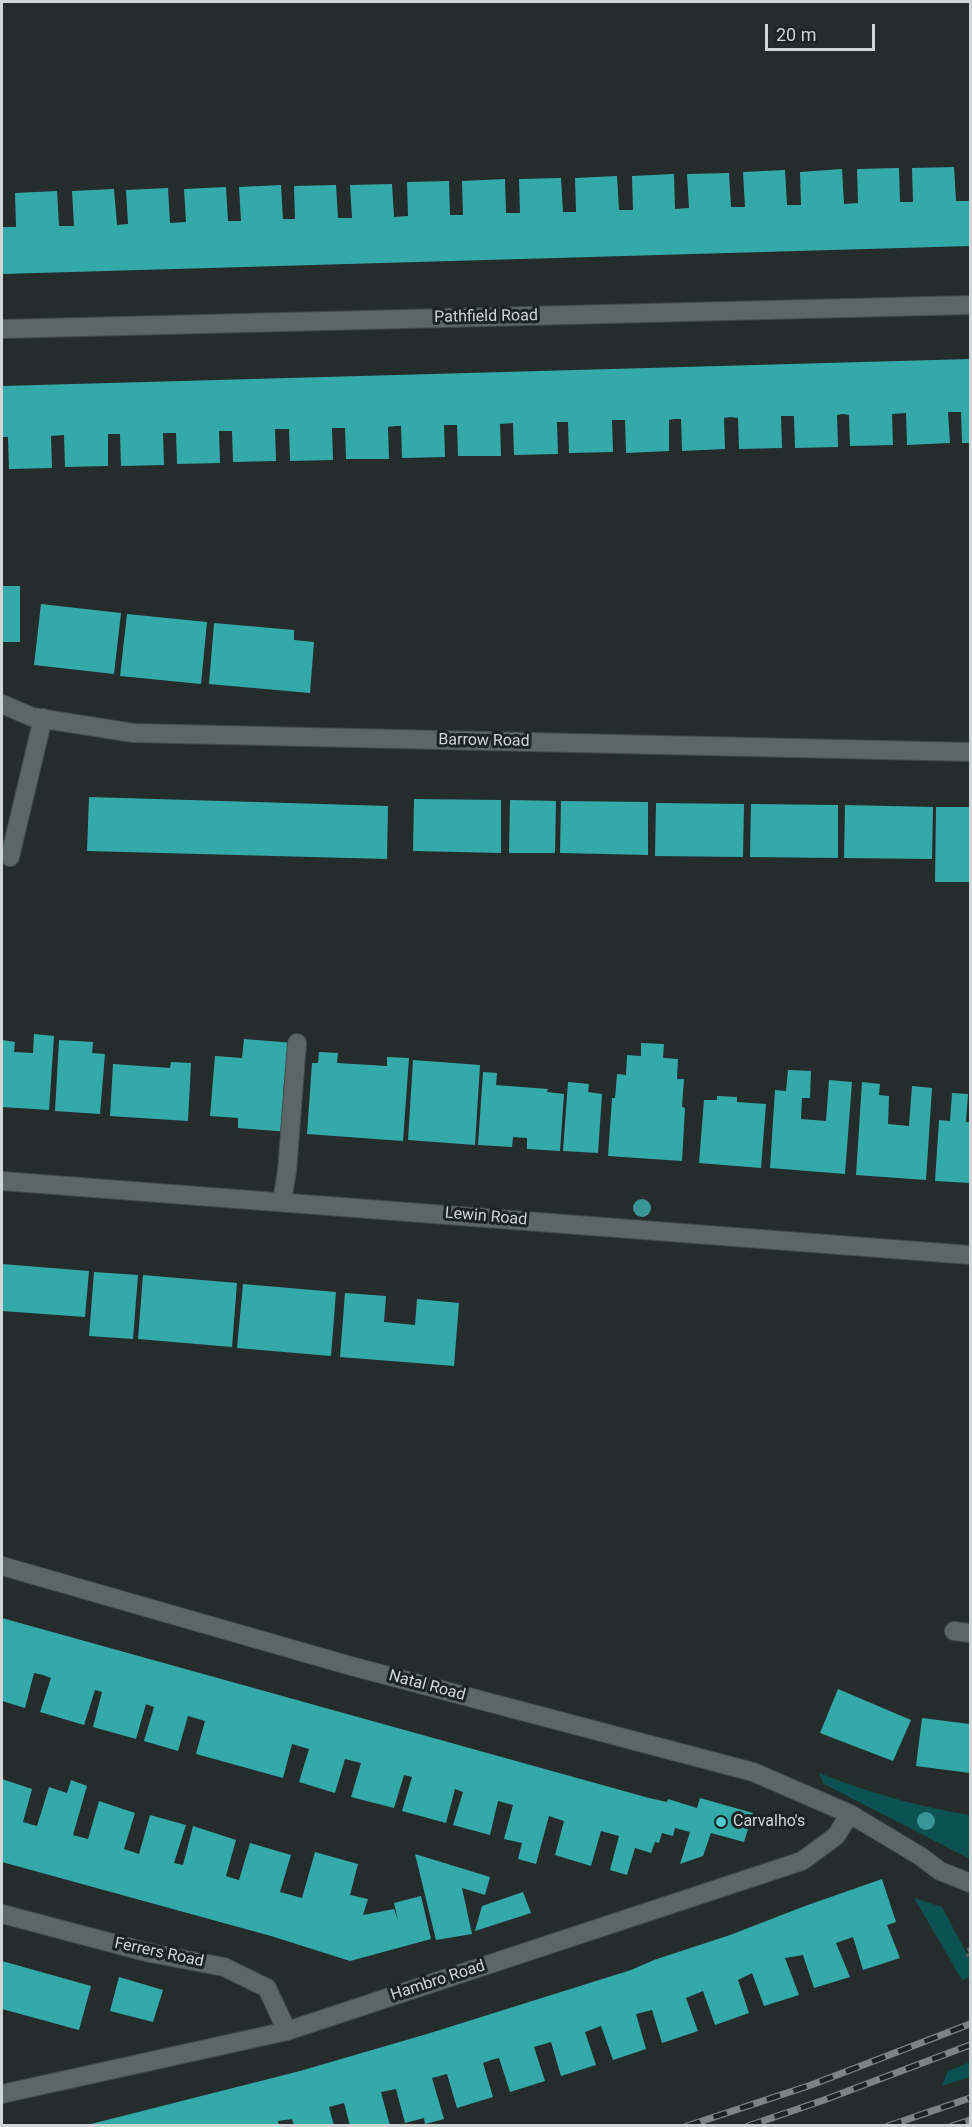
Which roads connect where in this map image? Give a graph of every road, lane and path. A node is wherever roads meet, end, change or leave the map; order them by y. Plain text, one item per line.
1 (970, 305) edge
2 (2, 329) edge
3 (2, 704) edge
4 (43, 718) junction
5 (970, 752) edge
6 (10, 857) dead end
7 (297, 1043) dead end
8 (2, 1181) edge
9 (282, 1201) junction
10 (970, 1255) edge
11 (2, 1566) edge
12 (850, 1814) junction
13 (970, 1883) edge
14 (2, 1914) edge
15 (970, 1949) edge
16 (970, 1960) edge
17 (287, 2031) junction
18 (2, 2094) edge

1 - 2 street, Pathfield Road
3 - 4 street, Barrow Road
4 - 5 street, Barrow Road
4 - 6 street
7 - 9 street
8 - 9 street, Lewin Road
9 - 10 street, Lewin Road
11 - 12 street, Natal Road
12 - 13 street, Natal Road
12 - 17 street, Hambro Road
14 - 17 street, Ferrers Road
15 - 16 path
17 - 18 street, Hambro Road

